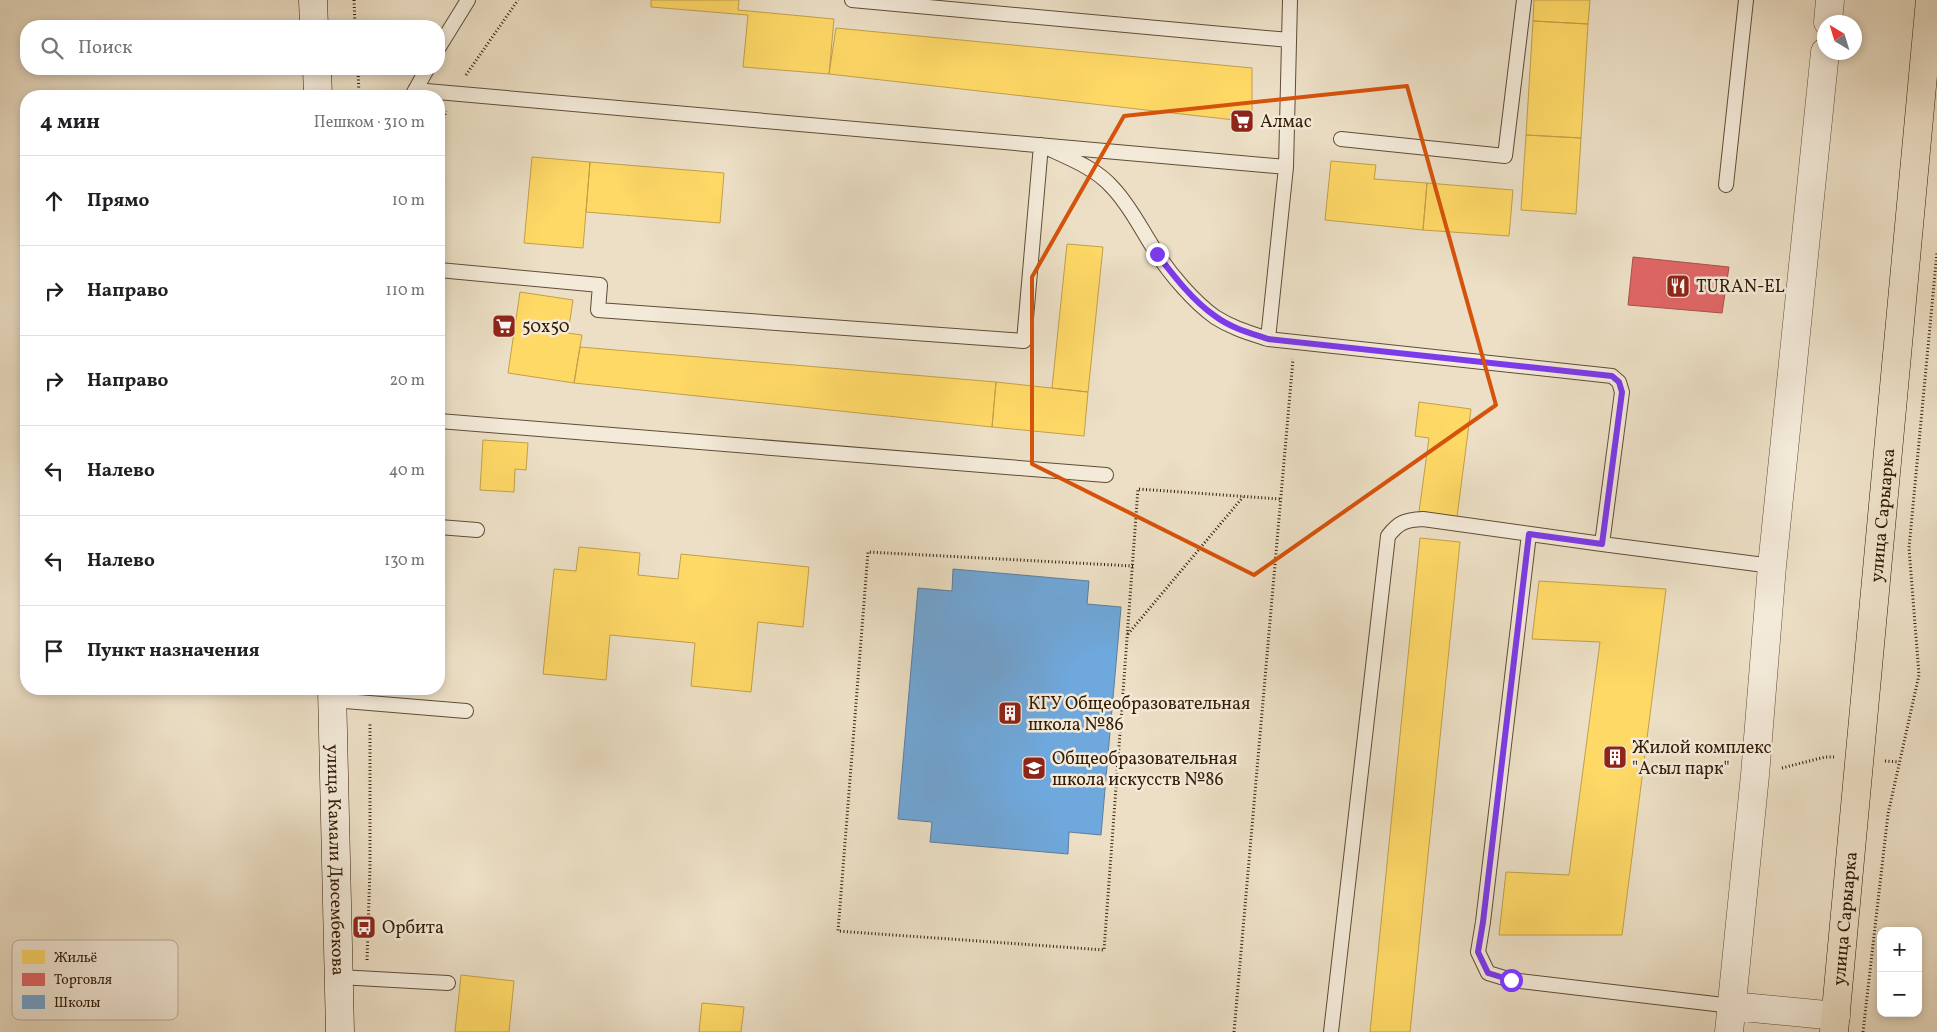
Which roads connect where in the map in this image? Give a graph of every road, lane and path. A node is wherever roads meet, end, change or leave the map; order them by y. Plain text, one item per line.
1 (313, 0) edge
2 (354, 0) edge
3 (468, 0) edge
4 (518, 0) edge
5 (852, 0) edge
6 (1290, 0) edge
7 (1524, 0) edge
8 (1746, 0) edge
9 (1830, 0) edge
10 (1930, 0) edge
11 (1829, 15) edge
12 (314, 20) edge
13 (356, 20) edge
14 (445, 37) edge
15 (1289, 40) junction
16 (1824, 60) edge
17 (317, 75) edge
18 (358, 75) edge
19 (424, 75) edge
20 (318, 90) edge
21 (359, 90) edge
22 (416, 90) edge
23 (445, 94) edge
24 (452, 94) junction
25 (445, 114) edge
26 (1341, 139) dead end
27 (1042, 146) junction
28 (1286, 167) junction
29 (1726, 185) dead end
30 (1937, 252) edge
31 (445, 271) edge
32 (1268, 339) junction
33 (1294, 341) junction
34 (445, 420) edge
35 (1106, 475) dead end
36 (1243, 496) junction
37 (1280, 499) junction
38 (445, 527) edge
39 (477, 530) dead end
40 (1529, 534) junction
41 (1602, 544) junction
42 (1132, 566) junction
43 (1772, 566) junction
44 (1128, 634) junction
45 (332, 695) edge
46 (370, 703) junction
47 (466, 711) dead end
48 (1859, 759) junction
49 (1900, 762) junction
50 (1755, 776) junction
51 (339, 977) junction
52 (366, 979) junction
53 (448, 983) dead end
54 (1730, 1019) edge
55 (1835, 1024) edge
56 (340, 1032) edge
57 (1234, 1032) edge
58 (1331, 1032) edge
59 (1864, 1032) edge

1 - 12 street
2 - 13 path
3 - 14 lane
4 - 24 path
5 - 15 lane
6 - 15 lane
7 - 26 lane
8 - 29 lane
9 - 11 street
10 - 48 main road, улица Сарыарка
15 - 28 lane
16 - 43 street
17 - 20 street
18 - 21 path
19 - 22 lane
23 - 24 lane
24 - 25 path
24 - 27 lane
27 - 28 lane
27 - 31 lane
27 - 32 lane
28 - 32 lane
30 - 49 path
32 - 33 lane
33 - 37 path
33 - 41 lane
34 - 35 lane
36 - 37 path
36 - 42 path
36 - 44 path
37 - 57 path
38 - 39 lane
40 - 41 lane
40 - 54 lane
40 - 58 lane
41 - 43 lane
42 - 44 path
42 - 44 path
43 - 50 street
45 - 46 lane
45 - 51 street, улица Камали Дюсембекова
46 - 47 lane
46 - 52 path
48 - 49 path
48 - 50 path
48 - 55 main road, улица Сарыарка
49 - 59 path
50 - 54 street
51 - 52 lane
51 - 56 street, улица Камали Дюсембекова
52 - 53 lane
54 - 55 street

